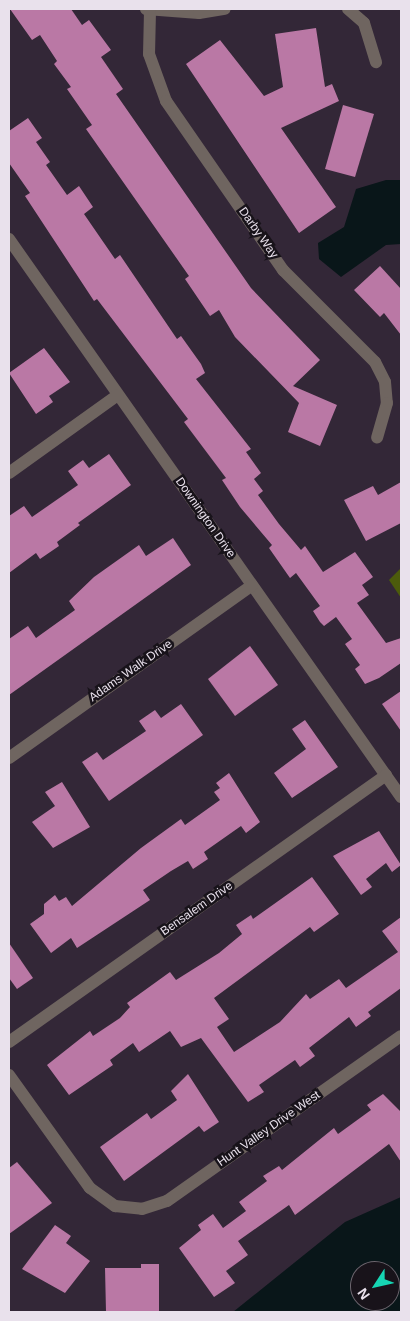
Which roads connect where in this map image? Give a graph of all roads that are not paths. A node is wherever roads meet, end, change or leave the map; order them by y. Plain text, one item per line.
1 (225, 9) edge
2 (348, 9) edge
3 (148, 10) edge
4 (376, 62) dead end
5 (9, 239) edge
6 (118, 395) junction
7 (377, 438) dead end
8 (9, 473) edge
9 (252, 585) junction
10 (9, 758) edge
11 (386, 776) junction
12 (401, 797) edge
13 (401, 1036) edge
14 (9, 1042) edge
15 (9, 1075) edge

1 - 3 street
2 - 4 street
3 - 7 street, Darby Way
5 - 6 street, Downington Drive
6 - 8 street
6 - 9 street, Downington Drive
9 - 10 street, Adams Walk Drive
9 - 11 street, Downington Drive
11 - 12 street, Downington Drive
11 - 14 street, Bensalem Drive
13 - 15 street, Hunt Valley Drive West

